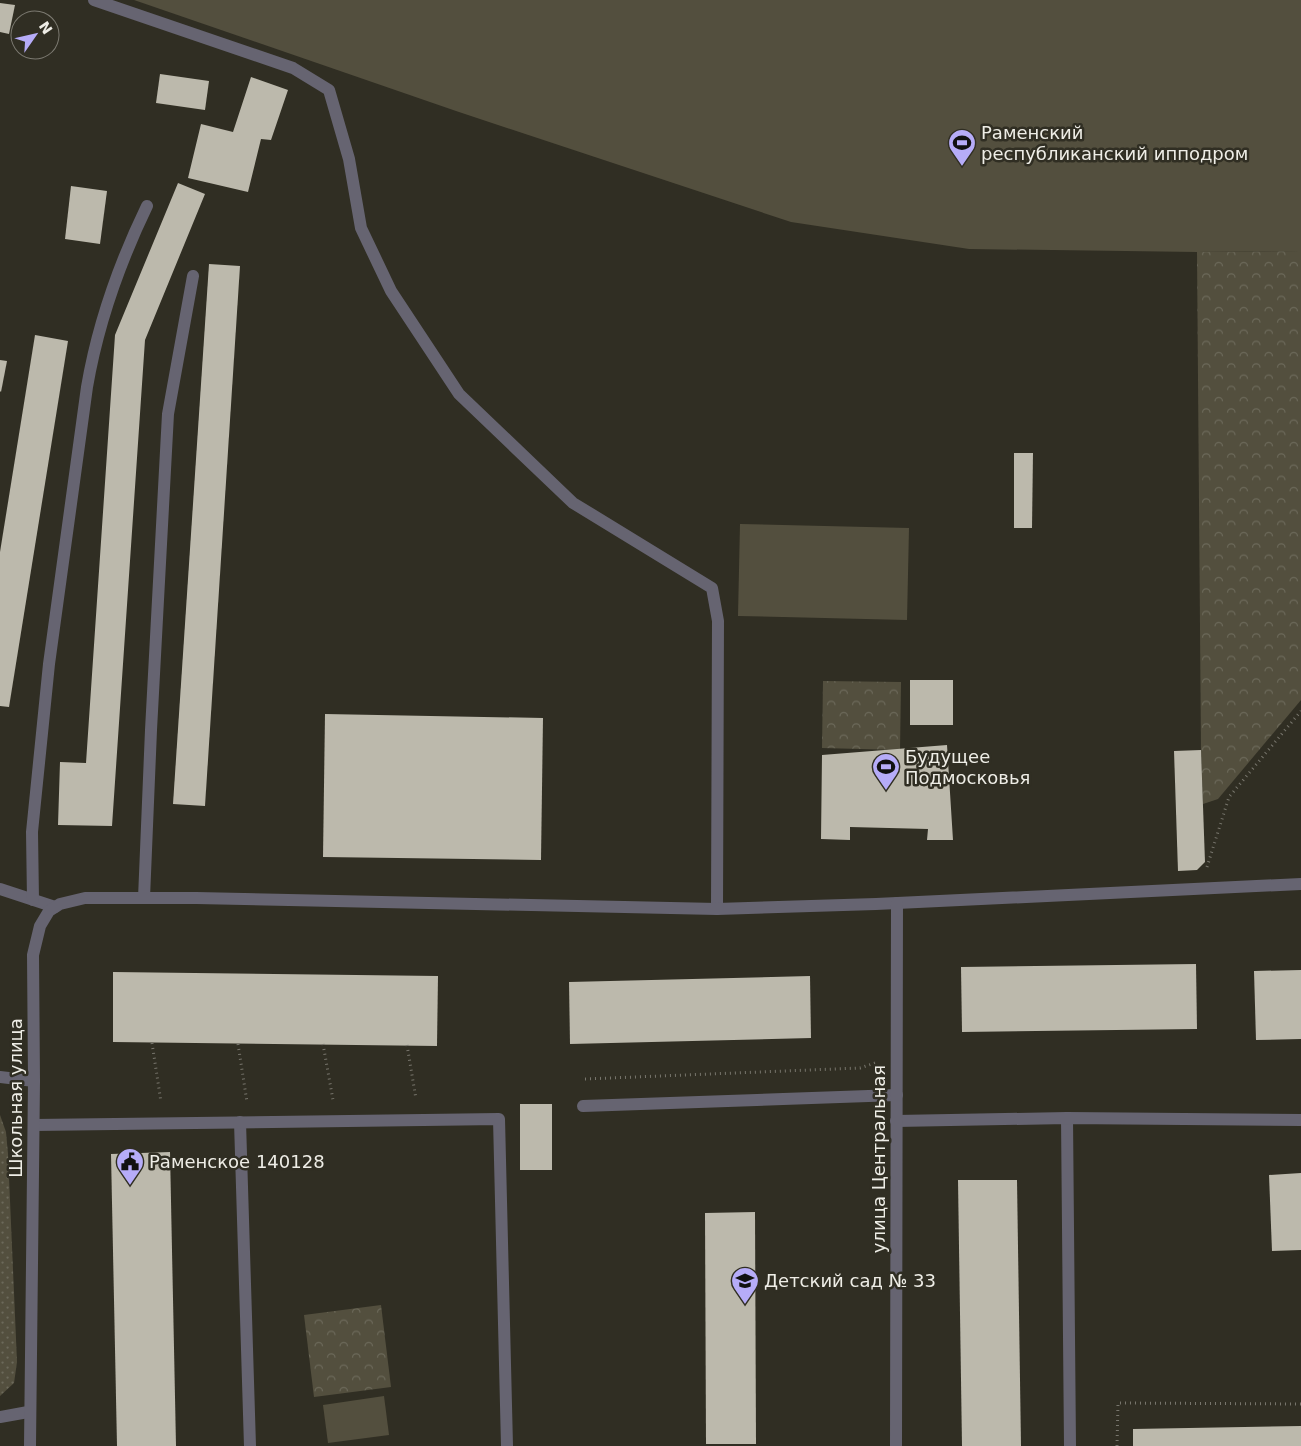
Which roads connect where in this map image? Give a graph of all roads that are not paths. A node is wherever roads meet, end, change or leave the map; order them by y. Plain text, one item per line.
1 (94, 0) edge
2 (147, 206) dead end
3 (193, 276) dead end
4 (1301, 884) edge
5 (0, 889) edge
6 (144, 898) junction
7 (33, 900) junction
8 (897, 903) junction
9 (55, 907) junction
10 (717, 909) junction
11 (0, 1077) edge
12 (34, 1081) junction
13 (897, 1095) junction
14 (583, 1106) dead end
15 (1067, 1118) junction
16 (1301, 1120) edge
17 (896, 1121) junction
18 (240, 1122) junction
19 (34, 1125) junction
20 (28, 1412) junction
21 (0, 1417) edge
22 (30, 1446) edge
23 (250, 1446) edge
24 (507, 1446) edge
25 (896, 1446) edge
26 (1070, 1446) edge

1 - 10 street
2 - 7 street
3 - 6 street
4 - 8 street
5 - 7 street
6 - 9 street
6 - 10 street
7 - 9 street
8 - 10 street
8 - 13 street, улица Центральная
9 - 12 street, Школьная улица
11 - 12 street
12 - 19 street, Школьная улица
13 - 14 street
13 - 17 street, улица Центральная
15 - 16 street
15 - 17 street
15 - 26 street
17 - 25 street, улица Центральная
18 - 19 street
18 - 23 street
18 - 24 street
19 - 20 street, Школьная улица
20 - 21 street
20 - 22 street, Школьная улица

